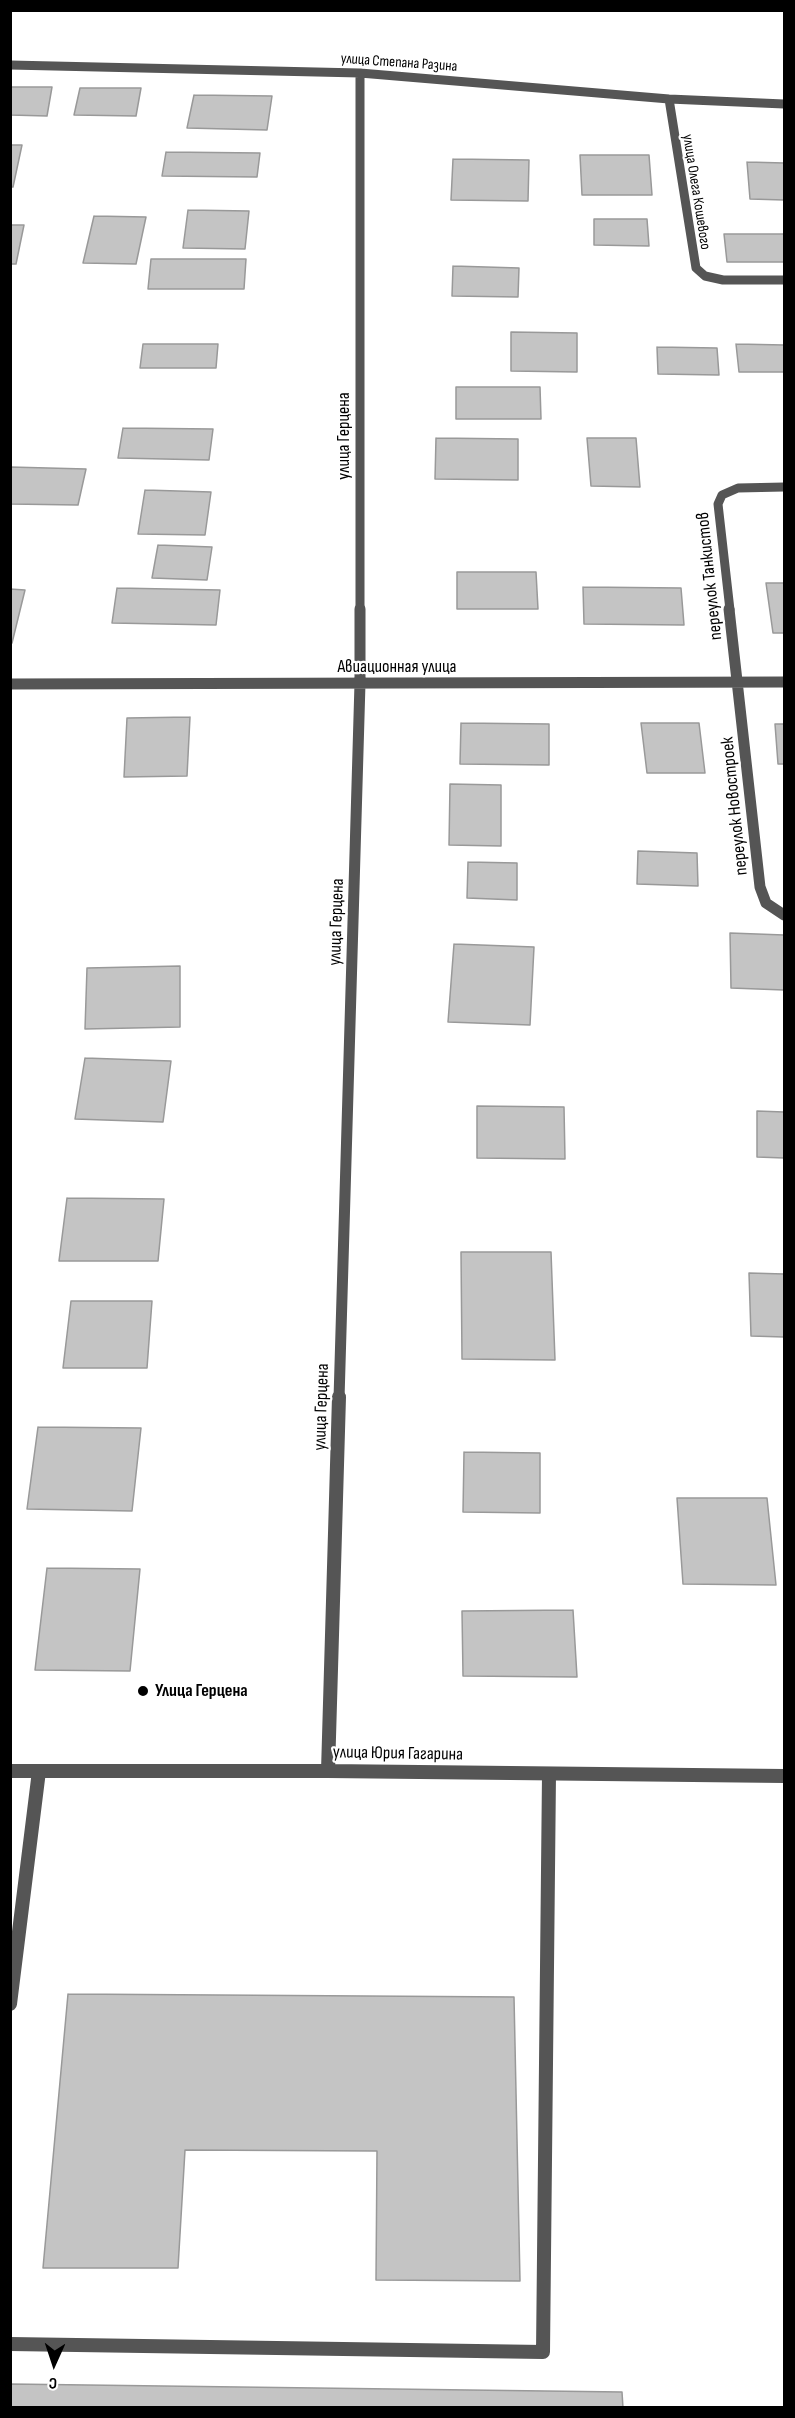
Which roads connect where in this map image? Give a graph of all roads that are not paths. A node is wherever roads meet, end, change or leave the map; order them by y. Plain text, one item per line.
1 (10, 65) edge
2 (360, 73) junction
3 (669, 99) junction
4 (784, 104) edge
5 (784, 280) edge
6 (784, 487) edge
7 (739, 682) junction
8 (784, 682) edge
9 (360, 683) junction
10 (10, 684) edge
11 (784, 915) edge
12 (328, 1770) junction
13 (10, 1771) edge
14 (39, 1771) junction
15 (549, 1774) junction
16 (784, 1776) edge
17 (13, 1956) edge
18 (10, 2004) edge
19 (10, 2344) edge

1 - 2 street, улица Степана Разина
2 - 3 street, улица Степана Разина
2 - 9 street, улица Герцена
3 - 4 street, улица Степана Разина
3 - 5 street, улица Олега Кошевого
6 - 7 street, переулок Танкистов
7 - 8 street, Авиационная улица
7 - 9 street, Авиационная улица
7 - 11 street, переулок Новостроек
9 - 10 street, Авиационная улица
9 - 12 street, улица Герцена
12 - 14 street, улица Юрия Гагарина
12 - 15 street, улица Юрия Гагарина
13 - 14 street, улица Юрия Гагарина
14 - 17 street
15 - 16 street, улица Юрия Гагарина
15 - 19 street
17 - 18 street

